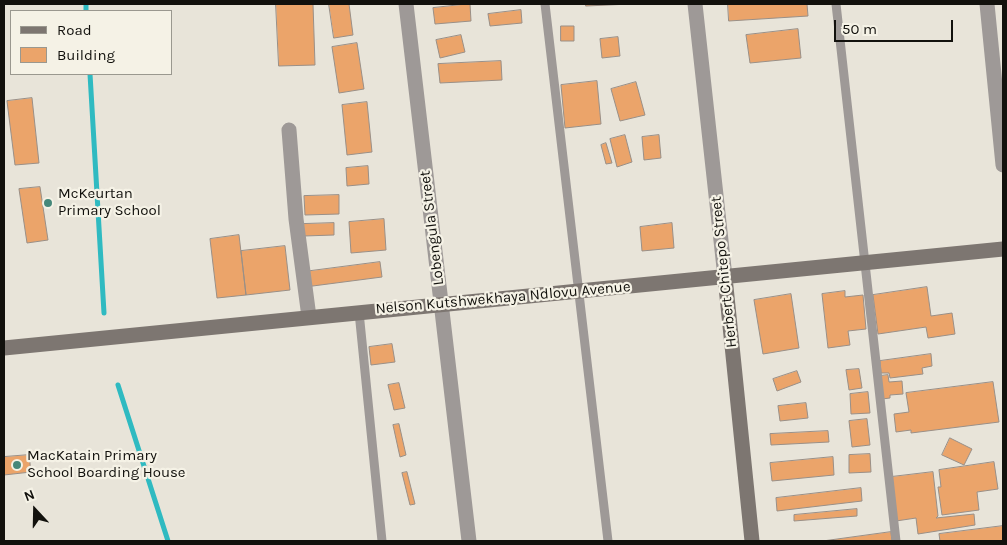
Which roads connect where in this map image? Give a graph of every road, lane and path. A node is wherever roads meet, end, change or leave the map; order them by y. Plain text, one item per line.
1 (406, 4) edge
2 (545, 4) edge
3 (695, 4) edge
4 (836, 4) edge
5 (987, 4) edge
6 (290, 130) dead end
7 (1003, 165) edge
8 (1003, 249) edge
9 (865, 263) junction
10 (725, 277) junction
11 (579, 291) junction
12 (441, 304) junction
13 (359, 312) junction
14 (308, 318) junction
15 (4, 348) edge
16 (382, 541) edge
17 (469, 541) edge
18 (608, 541) edge
19 (752, 541) edge
20 (896, 541) edge

1 - 12 street, Lobengula Street
2 - 11 lane
3 - 10 street, Herbert Chitepo Street
4 - 9 lane
5 - 7 street
6 - 14 street
8 - 9 street, Nelson Kutshwekhaya Ndlovu Avenue
9 - 10 street, Nelson Kutshwekhaya Ndlovu Avenue
9 - 20 lane
10 - 11 street, Nelson Kutshwekhaya Ndlovu Avenue
10 - 19 street, Herbert Chitepo Street
11 - 12 street, Nelson Kutshwekhaya Ndlovu Avenue
11 - 18 lane
12 - 13 street, Nelson Kutshwekhaya Ndlovu Avenue
12 - 17 street, Lobengula Street
13 - 14 street, Nelson Kutshwekhaya Ndlovu Avenue
13 - 16 lane
14 - 15 street, Nelson Kutshwekhaya Ndlovu Avenue

